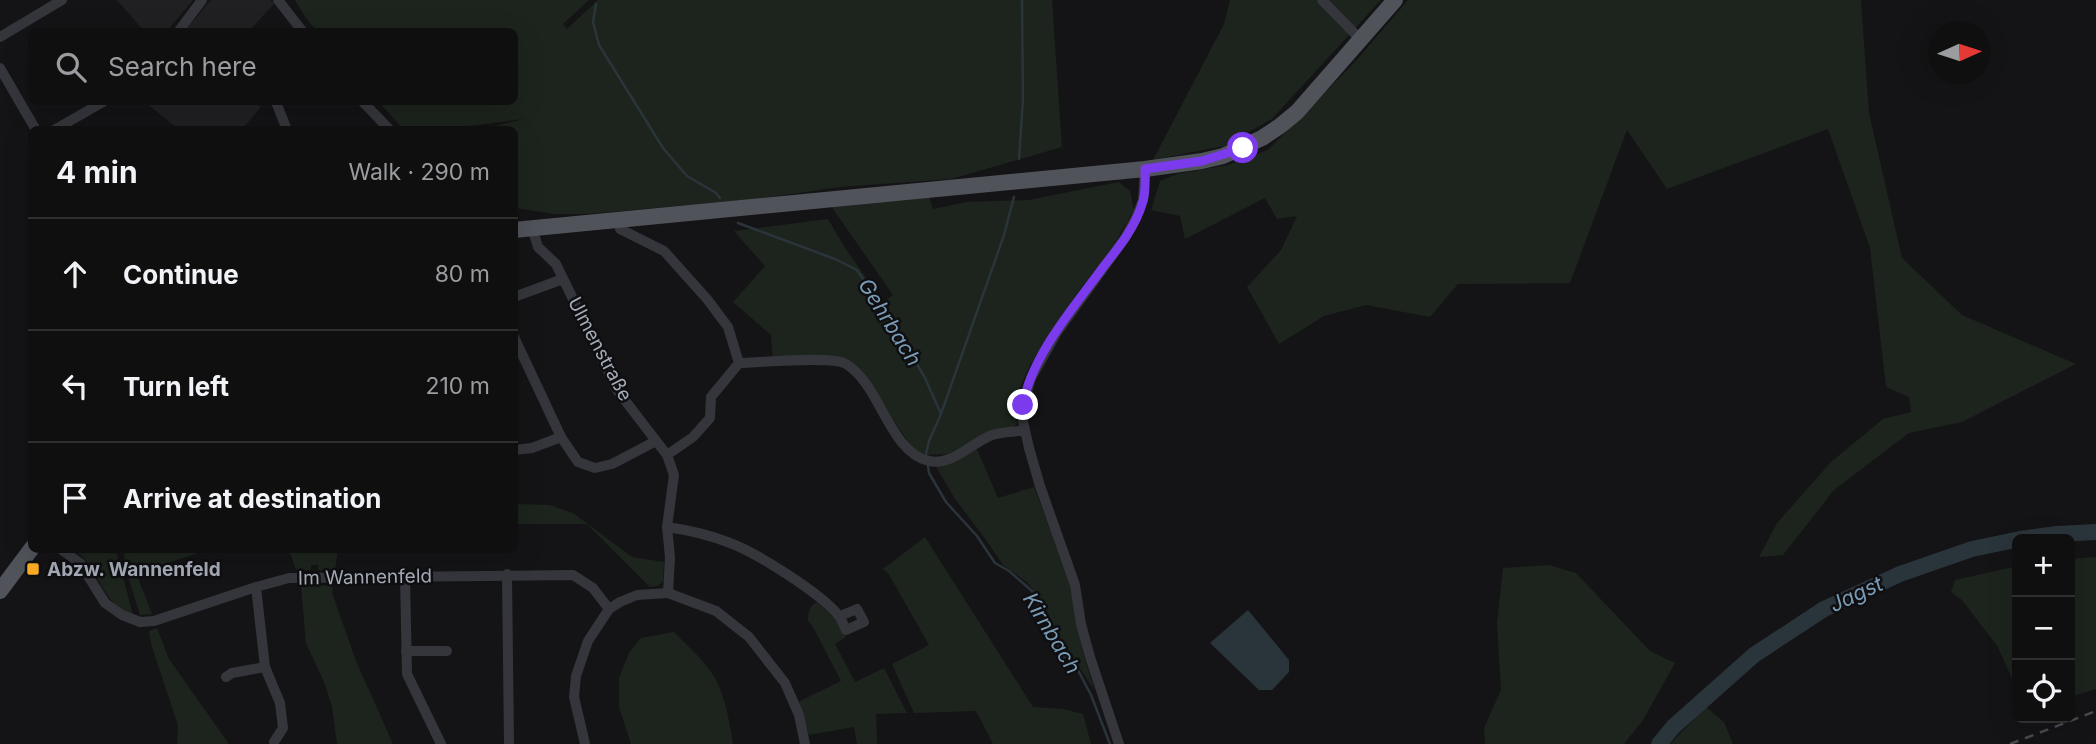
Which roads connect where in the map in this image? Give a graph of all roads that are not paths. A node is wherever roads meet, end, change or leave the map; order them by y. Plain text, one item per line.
1 (62, 0) edge
2 (202, 0) edge
3 (278, 0) edge
4 (1322, 0) edge
5 (1395, 0) edge
6 (181, 28) edge
7 (300, 28) edge
8 (0, 37) edge
9 (1360, 39) junction
10 (0, 68) edge
11 (98, 105) edge
12 (277, 105) edge
13 (366, 105) edge
14 (34, 126) edge
15 (61, 126) edge
16 (285, 126) edge
17 (386, 126) edge
18 (1145, 169) junction
19 (618, 220) junction
20 (532, 228) junction
21 (518, 230) edge
22 (564, 279) junction
23 (518, 296) edge
24 (518, 346) edge
25 (739, 363) junction
26 (1024, 430) junction
27 (561, 437) junction
28 (656, 442) junction
29 (518, 450) edge
30 (667, 455) junction
31 (667, 527) junction
32 (28, 553) edge
33 (66, 553) edge
34 (507, 574) junction
35 (405, 576) junction
36 (256, 587) junction
37 (0, 591) edge
38 (668, 593) junction
39 (609, 609) junction
40 (840, 616) dead end
41 (407, 651) junction
42 (447, 652) dead end
43 (265, 667) junction
44 (226, 677) dead end
45 (274, 742) dead end
46 (441, 744) edge
47 (509, 744) edge
48 (585, 744) edge
49 (805, 744) edge
50 (1119, 744) edge

1 - 8 street
2 - 6 street
3 - 7 street
4 - 9 street
5 - 9 main road
9 - 18 main road
10 - 14 street
11 - 15 street
12 - 16 street
13 - 17 street
18 - 19 main road
18 - 26 street
19 - 20 main road
19 - 25 street
20 - 21 main road
20 - 22 street, Ulmenstraße
22 - 23 street
22 - 28 street, Ulmenstraße
24 - 27 street
25 - 26 street
25 - 30 street
26 - 50 street
27 - 28 street
27 - 29 street
28 - 30 street, Ulmenstraße
30 - 31 street
31 - 38 street
31 - 40 street
32 - 37 main road
33 - 36 street, Im Wannenfeld
34 - 35 street, Im Wannenfeld
34 - 39 street, Im Wannenfeld
34 - 47 street
35 - 36 street, Im Wannenfeld
35 - 41 street
36 - 43 street
38 - 39 street
38 - 49 street
39 - 48 street
41 - 42 street
41 - 46 street
43 - 44 street
43 - 45 street

